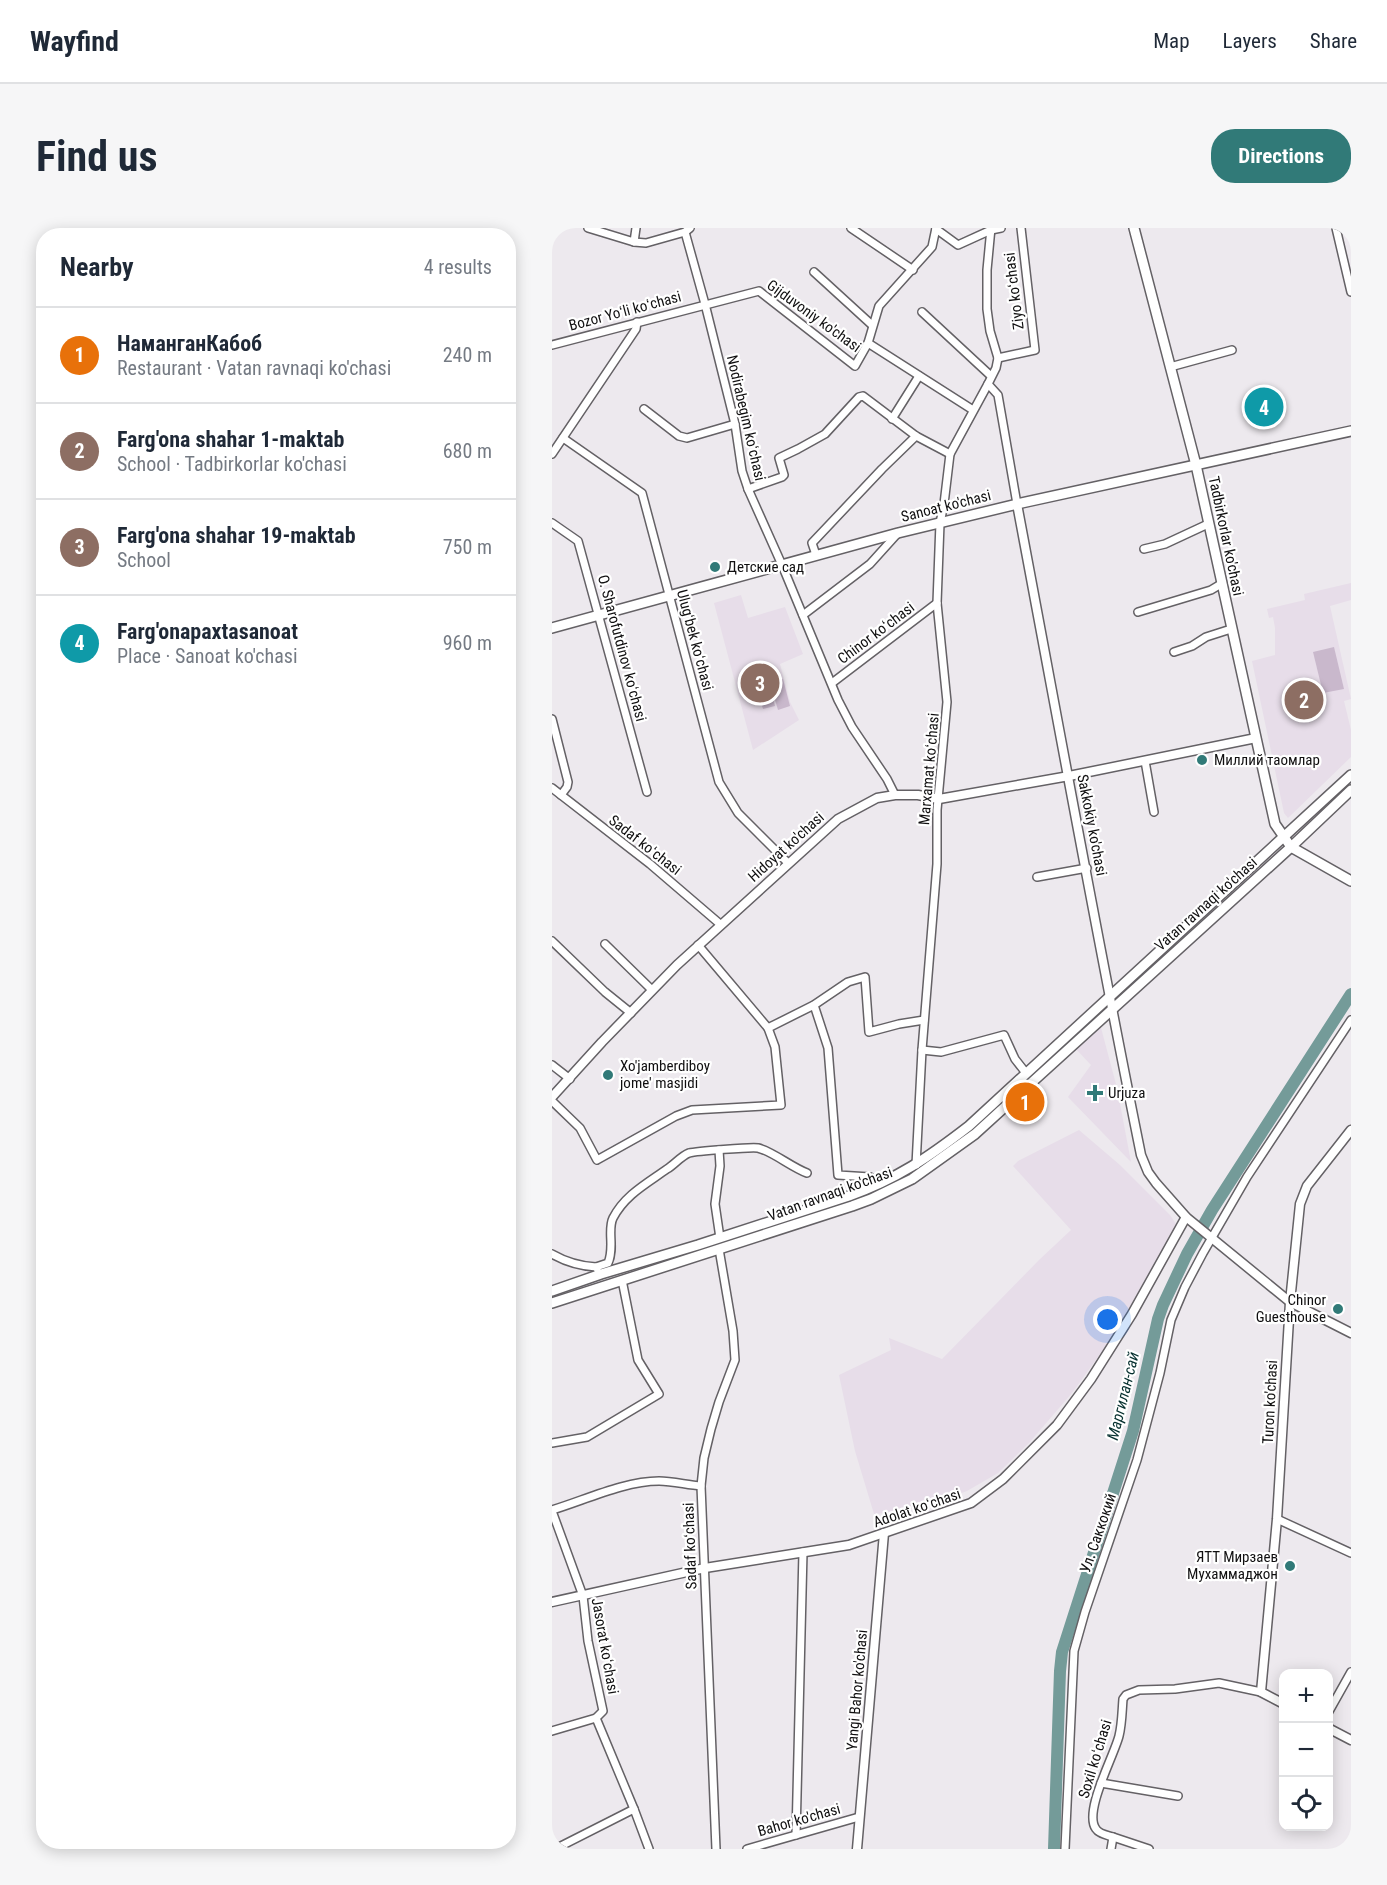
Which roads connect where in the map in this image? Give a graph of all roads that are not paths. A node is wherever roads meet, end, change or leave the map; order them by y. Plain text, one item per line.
1 (588, 228) edge
2 (636, 228) edge
3 (851, 228) edge
4 (936, 228) edge
5 (1001, 228) edge
6 (1021, 228) edge
7 (1134, 228) edge
8 (1336, 228) edge
9 (991, 229) edge
10 (688, 230) edge
11 (634, 242) junction
12 (913, 270) junction
13 (814, 272) dead end
14 (1351, 292) edge
15 (705, 304) junction
16 (922, 312) dead end
17 (637, 322) junction
18 (872, 325) junction
19 (868, 343) junction
20 (552, 345) edge
21 (1232, 350) dead end
22 (998, 358) junction
23 (1170, 367) junction
24 (920, 376) junction
25 (991, 376) junction
26 (988, 384) junction
27 (644, 409) dead end
28 (973, 410) junction
29 (892, 419) junction
30 (735, 424) junction
31 (1351, 431) edge
32 (916, 436) junction
33 (563, 438) junction
34 (950, 453) junction
35 (552, 454) edge
36 (1196, 465) junction
37 (748, 489) junction
38 (1017, 504) junction
39 (940, 523) junction
40 (552, 524) edge
41 (1208, 524) junction
42 (898, 533) junction
43 (1144, 549) dead end
44 (816, 555) junction
45 (782, 565) junction
46 (1221, 584) junction
47 (669, 595) junction
48 (937, 603) junction
49 (1138, 612) dead end
50 (599, 614) junction
51 (803, 615) junction
52 (552, 627) edge
53 (1232, 629) junction
54 (1174, 652) dead end
55 (832, 683) junction
56 (552, 719) edge
57 (1256, 738) junction
58 (1145, 761) junction
59 (1351, 775) edge
60 (1069, 776) junction
61 (552, 788) edge
62 (1351, 790) edge
63 (647, 792) dead end
64 (561, 795) junction
65 (895, 795) junction
66 (939, 799) junction
67 (1154, 812) dead end
68 (1283, 838) junction
69 (1291, 847) junction
70 (788, 863) junction
71 (1087, 868) junction
72 (1037, 878) dead end
73 (1351, 881) edge
74 (720, 924) junction
75 (553, 943) edge
76 (605, 944) dead end
77 (698, 945) junction
78 (652, 990) junction
79 (1109, 997) junction
80 (814, 1005) junction
81 (1112, 1009) junction
82 (631, 1013) junction
83 (924, 1020) junction
84 (1351, 1020) edge
85 (768, 1028) junction
86 (922, 1050) junction
87 (552, 1065) edge
88 (1026, 1074) junction
89 (570, 1079) junction
90 (552, 1099) edge
91 (1351, 1130) edge
92 (719, 1150) junction
93 (916, 1166) junction
94 (807, 1173) dead end
95 (879, 1184) junction
96 (1186, 1217) junction
97 (720, 1238) junction
98 (1212, 1238) junction
99 (719, 1249) junction
100 (699, 1250) junction
101 (552, 1254) edge
102 (598, 1271) junction
103 (622, 1280) junction
104 (552, 1291) edge
105 (552, 1302) edge
106 (1290, 1302) junction
107 (1351, 1333) edge
108 (552, 1443) edge
109 (701, 1486) junction
110 (552, 1510) edge
111 (1277, 1519) junction
112 (884, 1533) junction
113 (803, 1552) junction
114 (1351, 1553) edge
115 (705, 1568) junction
116 (583, 1596) junction
117 (552, 1602) edge
118 (1351, 1672) edge
119 (1261, 1692) junction
120 (1279, 1701) edge
121 (1333, 1706) edge
122 (596, 1718) junction
123 (1333, 1730) edge
124 (552, 1731) edge
125 (1351, 1740) edge
126 (1101, 1783) junction
127 (1178, 1796) dead end
128 (634, 1809) junction
129 (859, 1817) junction
130 (796, 1835) junction
131 (1113, 1837) junction
132 (760, 1847) edge
133 (555, 1849) edge
134 (649, 1849) edge
135 (716, 1849) edge
136 (747, 1849) edge
137 (857, 1849) edge
138 (1065, 1849) edge
139 (1111, 1849) edge
140 (1149, 1849) edge

1 - 11 street
2 - 11 street
3 - 12 street
4 - 9 street
4 - 12 street, Gijduvoniy ko'chasi
5 - 9 street
6 - 22 street, Ziyo koʻchasi
7 - 23 main road, Tadbirkorlar ko'chasi
8 - 14 street
9 - 22 street
10 - 11 street
10 - 15 street, Nodirabegim koʻchasi
12 - 18 street, Gijduvoniy ko'chasi
13 - 18 street
15 - 17 street, Bozor Yoʻli koʻchasi
15 - 19 street, Gijduvoniy ko'chasi
15 - 30 street, Nodirabegim koʻchasi
16 - 25 street
17 - 20 street, Bozor Yoʻli koʻchasi
17 - 33 street
18 - 19 street, Gijduvoniy ko'chasi
19 - 24 street
21 - 23 street
22 - 25 street
23 - 36 main road, Tadbirkorlar ko'chasi
24 - 28 street
24 - 29 street
25 - 26 street
26 - 28 street, Marxamat koʻchasi
26 - 38 street, Sakkokiy ko'chasi
27 - 30 street
28 - 34 street, Marxamat koʻchasi
29 - 32 street
29 - 37 street
30 - 37 street, Nodirabegim koʻchasi
31 - 36 main road, Sanoat ko'chasi
32 - 34 street
32 - 44 street
33 - 35 street
33 - 47 street, Ulugʻbek koʻchasi
34 - 39 street, Marxamat koʻchasi
36 - 38 main road, Sanoat ko'chasi
36 - 41 main road, Tadbirkorlar ko'chasi
37 - 45 street, Nodirabegim koʻchasi
38 - 39 main road, Sanoat ko'chasi
38 - 60 street, Sakkokiy ko'chasi
39 - 42 main road, Sanoat ko'chasi
39 - 48 street, Marxamat koʻchasi
40 - 50 street, O. Sharofutdinov koʻchasi
41 - 43 street
41 - 46 main road, Tadbirkorlar ko'chasi
42 - 44 main road, Sanoat ko'chasi
42 - 51 street
44 - 45 main road, Sanoat ko'chasi
45 - 47 main road, Sanoat ko'chasi
45 - 51 street, Nodirabegim koʻchasi
46 - 49 street
46 - 53 main road, Tadbirkorlar ko'chasi
47 - 50 main road, Sanoat ko'chasi
47 - 70 street, Ulugʻbek koʻchasi
48 - 55 street, Chinor koʻchasi
48 - 66 street, Marxamat koʻchasi
50 - 52 main road, Sanoat ko'chasi
50 - 63 street, O. Sharofutdinov koʻchasi
51 - 55 street, Nodirabegim koʻchasi
53 - 54 street
53 - 57 main road, Tadbirkorlar ko'chasi
55 - 65 street, Nodirabegim koʻchasi
56 - 64 street
57 - 58 street, Hidoyat ko'chasi
57 - 68 main road, Tadbirkorlar ko'chasi
58 - 60 street, Hidoyat ko'chasi
58 - 67 street
59 - 68 main road
60 - 66 street, Hidoyat ko'chasi
60 - 71 street, Sakkokiy ko'chasi
61 - 64 street, Sadaf koʻchasi
62 - 69 main road
64 - 74 street, Sadaf koʻchasi
65 - 66 street, Hidoyat ko'chasi
65 - 70 street, Hidoyat ko'chasi
66 - 83 street, Marxamat koʻchasi
68 - 69 main road, Tadbirkorlar ko'chasi
68 - 79 main road, Vatan ravnaqi ko'chasi
69 - 73 main road, Tadbirkorlar ko'chasi
69 - 81 main road, Vatan ravnaqi ko'chasi
70 - 74 street, Hidoyat ko'chasi
71 - 72 street
71 - 79 street, Sakkokiy ko'chasi
74 - 77 street, Hidoyat ko'chasi
75 - 82 street
76 - 78 street
77 - 78 street, Hidoyat ko'chasi
77 - 85 street
78 - 82 street, Hidoyat ko'chasi
79 - 81 street, Sakkokiy ko'chasi
79 - 88 main road, Vatan ravnaqi ko'chasi
80 - 83 street
80 - 85 street
80 - 95 street
81 - 96 street, Sakkokiy ko'chasi
81 - 99 main road, Vatan ravnaqi ko'chasi
82 - 89 street, Hidoyat ko'chasi
83 - 86 street, Marxamat koʻchasi
84 - 98 street, Ул. Саккокий
85 - 90 street
86 - 88 street
86 - 93 street, Marxamat koʻchasi
87 - 89 street
88 - 93 main road, Vatan ravnaqi ko'chasi
89 - 90 street, Hidoyat ko'chasi
91 - 106 street, Turon ko'chasi
92 - 94 street
92 - 97 street
92 - 102 street
93 - 95 main road, Vatan ravnaqi ko'chasi
95 - 97 main road, Vatan ravnaqi ko'chasi
96 - 98 street, Sakkokiy ko'chasi
96 - 112 street, Adolat koʻchasi
97 - 100 main road, Vatan ravnaqi ko'chasi
98 - 106 street, Sakkokiy ko'chasi
98 - 138 street, Ул. Саккокий
99 - 100 main road, Vatan ravnaqi ko'chasi
99 - 109 street, Sadaf koʻchasi
100 - 102 main road, Vatan ravnaqi ko'chasi
100 - 103 main road, Vatan ravnaqi ko'chasi
101 - 102 street
102 - 104 main road, Vatan ravnaqi ko'chasi
103 - 105 main road, Vatan ravnaqi ko'chasi
103 - 108 street
106 - 107 street, Sakkokiy ko'chasi
106 - 111 street, Turon ko'chasi
109 - 110 street
109 - 115 street, Sadaf koʻchasi
110 - 116 street, Jasorat koʻchasi
111 - 114 street
111 - 119 street, Turon ko'chasi
112 - 113 street, Adolat koʻchasi
112 - 129 street, Yangi Bahor ko'chasi
113 - 115 street, Adolat koʻchasi
113 - 130 street
115 - 116 street, Adolat koʻchasi
115 - 135 street, Sadaf koʻchasi
116 - 117 street, Adolat koʻchasi
116 - 122 street, Jasorat koʻchasi
118 - 121 street
119 - 120 street
119 - 126 street, Soxil koʻchasi
122 - 124 street
122 - 128 street, Jasorat koʻchasi
123 - 125 street
126 - 127 street
126 - 131 street, Soxil koʻchasi
128 - 133 street
128 - 134 street, Jasorat koʻchasi
129 - 130 street, Bahor ko'chasi
129 - 137 street, Yangi Bahor ko'chasi
130 - 132 street, Bahor ko'chasi
131 - 139 street
131 - 140 street
132 - 136 street, Bahor ko'chasi

